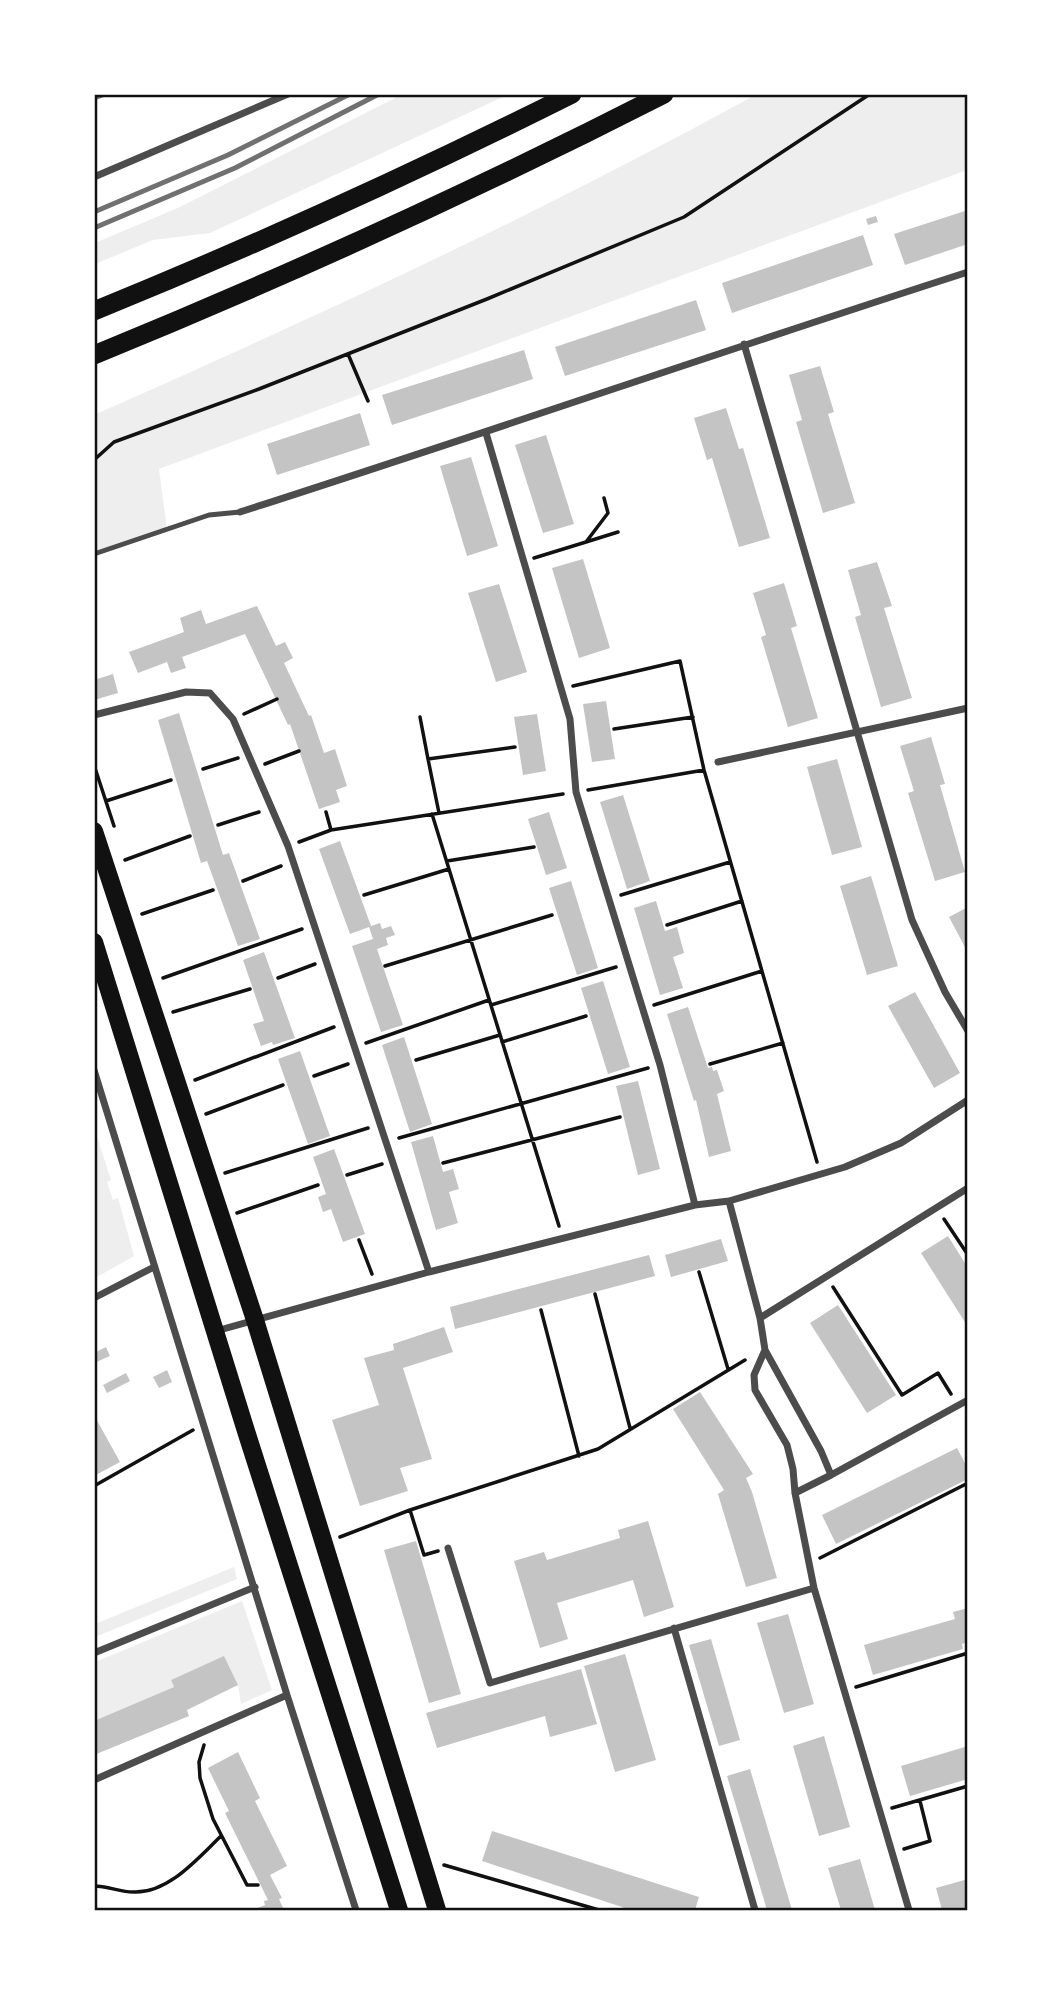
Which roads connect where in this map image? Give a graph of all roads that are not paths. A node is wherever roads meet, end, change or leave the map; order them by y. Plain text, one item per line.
1 (288, 94) edge
2 (572, 94) edge
3 (664, 94) edge
4 (94, 177) edge
5 (968, 272) edge
6 (94, 311) edge
7 (744, 344) junction
8 (94, 355) edge
9 (486, 433) junction
10 (240, 512) joint
11 (94, 554) edge
12 (968, 708) edge
13 (94, 715) edge
14 (856, 732) junction
15 (718, 762) road end
16 (94, 831) edge
17 (94, 942) edge
18 (968, 1031) edge
19 (94, 1070) edge
20 (968, 1100) edge
21 (968, 1188) edge
22 (729, 1201) junction
23 (695, 1205) junction
24 (154, 1267) junction
25 (429, 1272) junction
26 (94, 1298) edge
27 (760, 1318) junction
28 (255, 1320) junction
29 (215, 1331) junction
30 (765, 1350) junction
31 (968, 1400) edge
32 (831, 1475) junction
33 (794, 1493) junction
34 (448, 1548) road end
35 (254, 1587) junction
36 (814, 1588) junction
37 (674, 1628) junction
38 (94, 1653) edge
39 (287, 1695) junction
40 (94, 1780) edge
41 (356, 1910) edge
42 (399, 1910) edge
43 (437, 1910) edge
44 (755, 1910) edge
45 (909, 1910) edge

1 - 4 street
2 - 6 highway
3 - 8 highway
5 - 7 street
7 - 9 street
7 - 14 street
9 - 10 street
9 - 23 street
10 - 11 lane
12 - 14 street
13 - 25 street
14 - 15 street
14 - 18 street
16 - 28 main road
17 - 29 main road
19 - 24 street
20 - 22 street
21 - 27 street
22 - 23 street
22 - 27 street
23 - 25 street
24 - 26 street
24 - 35 street
25 - 28 street
27 - 30 street
28 - 29 street
28 - 43 main road
29 - 42 main road
30 - 32 street
30 - 33 street
31 - 32 street
32 - 33 street
33 - 36 street
34 - 37 street
35 - 38 street
35 - 39 street
36 - 37 street
36 - 45 street
37 - 44 street
39 - 40 street
39 - 41 street

